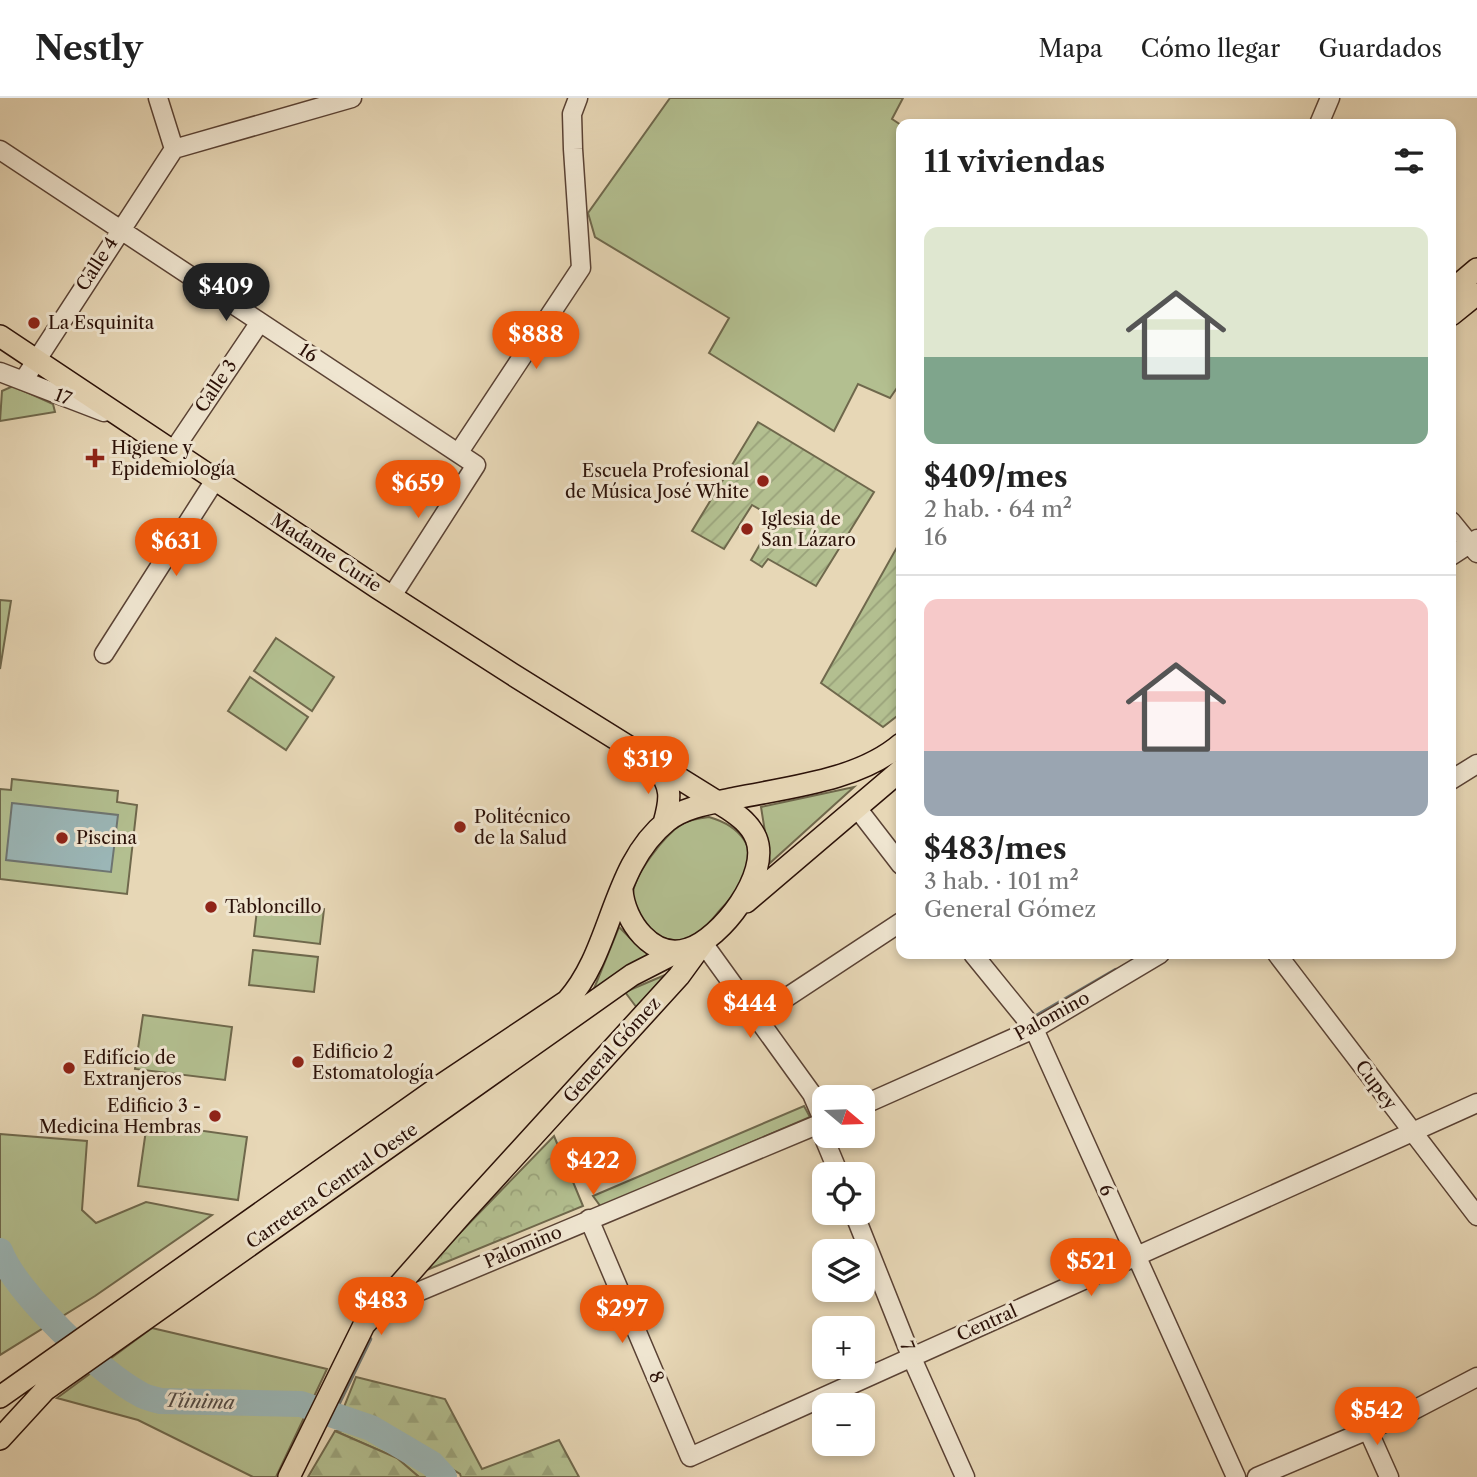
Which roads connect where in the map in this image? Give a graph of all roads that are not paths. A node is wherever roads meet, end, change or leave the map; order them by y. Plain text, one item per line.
1 (158, 98) edge
2 (352, 98) edge
3 (578, 98) edge
4 (1330, 98) edge
5 (1321, 119) edge
6 (174, 149) junction
7 (0, 150) edge
8 (119, 230) junction
9 (1477, 270) edge
10 (1456, 287) edge
11 (1477, 294) edge
12 (1456, 312) edge
13 (260, 322) junction
14 (0, 336) edge
15 (36, 360) junction
16 (0, 372) edge
17 (23, 381) junction
18 (127, 420) junction
19 (173, 451) junction
20 (459, 452) junction
21 (215, 480) junction
22 (1456, 527) edge
23 (1474, 545) edge
24 (1456, 554) edge
25 (392, 596) junction
26 (104, 654) dead end
27 (896, 748) edge
28 (655, 764) junction
29 (1477, 764) edge
30 (896, 774) edge
31 (1456, 777) edge
32 (751, 795) junction
33 (715, 802) junction
34 (857, 808) junction
35 (664, 823) junction
36 (757, 839) junction
37 (896, 859) edge
38 (622, 890) junction
39 (734, 913) junction
40 (896, 925) edge
41 (703, 943) junction
42 (677, 952) junction
43 (977, 959) edge
44 (1152, 959) edge
45 (1281, 959) edge
46 (757, 1017) junction
47 (1034, 1029) junction
48 (812, 1096) edge
49 (875, 1100) edge
50 (1477, 1103) edge
51 (812, 1127) edge
52 (1412, 1133) junction
53 (1477, 1216) edge
54 (589, 1219) junction
55 (859, 1225) edge
56 (1136, 1258) junction
57 (145, 1307) junction
58 (377, 1309) junction
59 (911, 1356) junction
60 (1477, 1377) edge
61 (39, 1383) junction
62 (0, 1397) edge
63 (1368, 1430) junction
64 (0, 1439) edge
65 (690, 1457) joint
66 (289, 1477) edge
67 (965, 1477) edge
68 (1236, 1477) edge
69 (1257, 1477) edge
70 (1390, 1477) edge

1 - 6 street
2 - 6 street
3 - 20 street
4 - 5 street
6 - 8 street, Calle 4
7 - 8 street, 16
8 - 13 street, 16
8 - 15 street, Calle 4
9 - 10 main road
11 - 12 main road
13 - 19 street, Calle 3
13 - 20 street, 16
14 - 15 main road, Madame Curie
15 - 17 street, Calle 4
15 - 18 main road, Madame Curie
16 - 17 street, 17
17 - 18 street, 17
18 - 19 main road, Madame Curie
19 - 21 main road, Madame Curie
20 - 25 street, 16
21 - 25 main road, Madame Curie
21 - 26 street
22 - 23 street
23 - 24 street
25 - 28 main road, Madame Curie
27 - 32 main road
28 - 33 main road, Madame Curie
28 - 35 main road
29 - 31 street
30 - 34 main road
32 - 33 main road
32 - 36 main road
33 - 35 main road
33 - 36 main road
34 - 37 street
34 - 39 main road
35 - 38 main road
36 - 39 main road
38 - 42 main road
38 - 57 main road, Carretera Central Oeste
39 - 41 main road
40 - 46 street
41 - 42 main road
41 - 46 street
41 - 58 main road, General Gómez
42 - 57 main road, Carretera Central Oeste
43 - 47 street, 6
44 - 47 street, Palomino
45 - 52 street, Cupey
46 - 48 street
47 - 49 street, Palomino
47 - 56 street, 6
50 - 52 street, Central
51 - 54 street, Palomino
52 - 53 street, Cupey
52 - 56 street, Central
54 - 58 street, Palomino
54 - 65 street, 8
55 - 59 street, 7
56 - 59 street, Central
56 - 68 street, 6
57 - 61 main road, Carretera Central Oeste
58 - 66 main road, General Gómez
59 - 65 street, Central
59 - 67 street, 7
60 - 63 street
61 - 62 main road, Carretera Central Oeste
61 - 64 main road, Carretera Central Oeste
63 - 69 street
63 - 70 street

